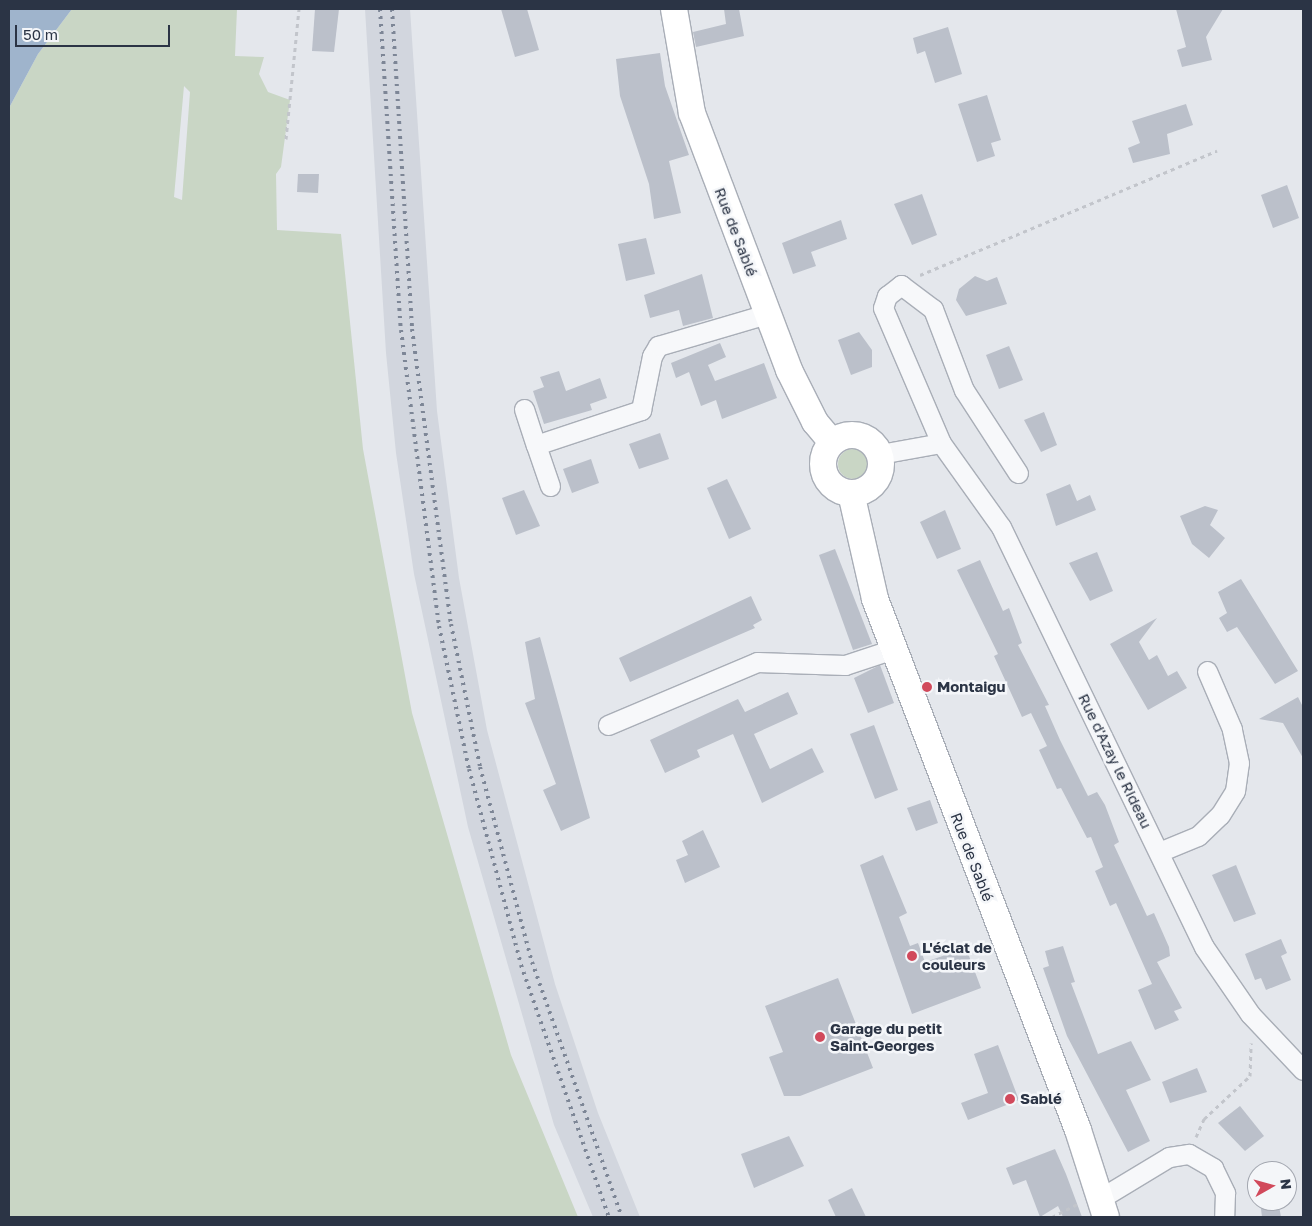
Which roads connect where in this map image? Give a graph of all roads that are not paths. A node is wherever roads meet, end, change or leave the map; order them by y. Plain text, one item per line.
1 (674, 9) edge
2 (767, 314) junction
3 (524, 409) dead end
4 (832, 442) junction
5 (941, 443) junction
6 (536, 445) junction
7 (880, 454) junction
8 (1018, 473) dead end
9 (550, 486) dead end
10 (851, 493) junction
11 (893, 649) junction
12 (1207, 671) dead end
13 (608, 725) dead end
14 (1159, 852) junction
15 (1303, 1070) edge
16 (1104, 1207) edge
17 (1224, 1217) edge

1 - 2 main road, Rue de Sablé
2 - 4 main road, Rue de Sablé
2 - 6 street
3 - 6 street
4 - 7 main road
4 - 10 main road
5 - 7 street
5 - 8 street, Rue d'Azay le Rideau
5 - 14 street, Rue d'Azay le Rideau
6 - 9 street
7 - 10 main road
10 - 11 main road, Rue de Sablé
11 - 13 street
11 - 16 main road, Rue de Sablé
12 - 14 street
14 - 15 street, Rue d'Azay le Rideau
16 - 17 street

